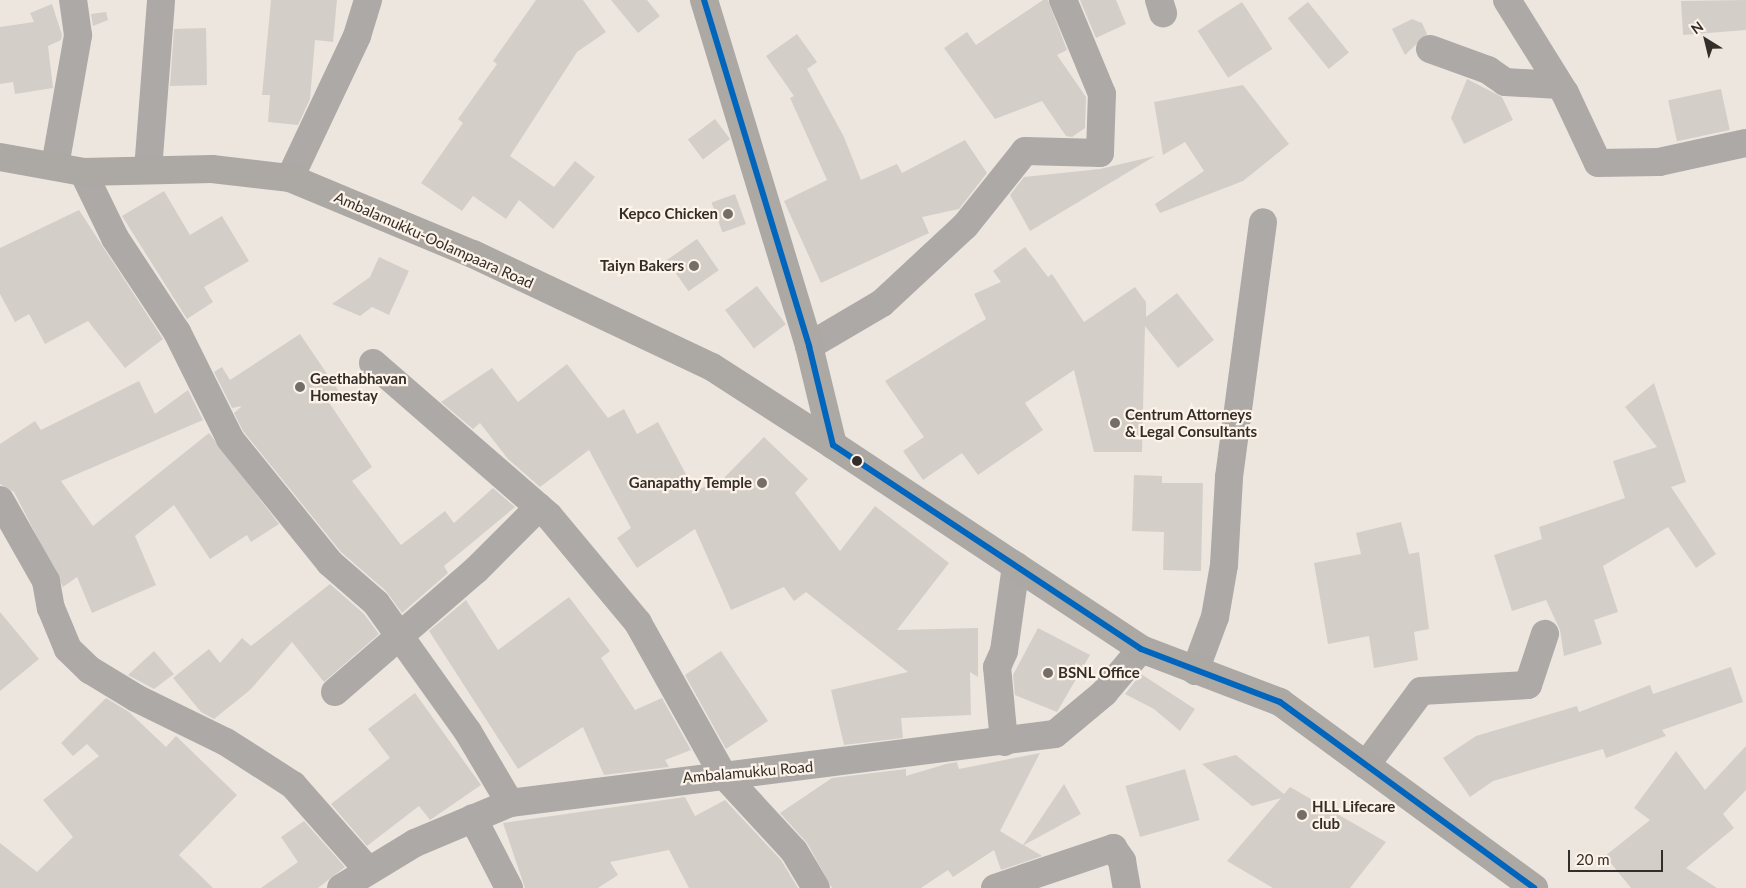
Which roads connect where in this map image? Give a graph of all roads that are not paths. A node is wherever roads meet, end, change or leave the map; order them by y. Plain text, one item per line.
1 (73, 0) edge
2 (161, 0) edge
3 (368, 0) edge
4 (704, 0) edge
5 (1064, 0) edge
6 (1507, 0) edge
7 (1430, 49) dead end
8 (1559, 85) junction
9 (1746, 143) edge
10 (0, 157) edge
11 (55, 166) junction
12 (148, 170) junction
13 (83, 172) junction
14 (290, 178) junction
15 (1263, 222) dead end
16 (809, 346) junction
17 (372, 363) dead end
18 (833, 445) junction
19 (0, 500) edge
20 (539, 507) junction
21 (1016, 566) junction
22 (1545, 634) dead end
23 (398, 635) junction
24 (1141, 649) junction
25 (1195, 671) junction
26 (335, 692) dead end
27 (1004, 742) junction
28 (1366, 765) junction
29 (722, 773) junction
30 (510, 802) junction
31 (473, 818) junction
32 (367, 869) junction
33 (341, 888) edge
34 (509, 888) edge
35 (816, 888) edge
36 (995, 888) edge
37 (1126, 888) edge
38 (1534, 888) edge

1 - 11 street
2 - 12 street
3 - 14 street
4 - 16 street
5 - 16 street
6 - 8 street
7 - 8 street
8 - 9 street
10 - 11 street, Ambalamukku-Oolampaara Road
11 - 13 street, Ambalamukku-Oolampaara Road
12 - 13 street, Ambalamukku-Oolampaara Road
12 - 14 street, Ambalamukku-Oolampaara Road
13 - 23 street
14 - 18 street, Ambalamukku-Oolampaara Road
15 - 25 street
16 - 18 street
17 - 20 street
18 - 21 street, Ambalamukku-Oolampaara Road
19 - 32 street
20 - 23 street
20 - 29 street
21 - 24 street, Ambalamukku-Oolampaara Road
21 - 27 street
22 - 28 street
23 - 26 street
23 - 30 street
24 - 25 street, Ambalamukku-Oolampaara Road
24 - 27 street, Ambalamukku Road
25 - 28 street, Ambalamukku-Oolampaara Road
27 - 29 street, Ambalamukku Road
28 - 38 street, Ambalamukku-Oolampaara Road
29 - 30 street, Ambalamukku Road
29 - 35 street
30 - 31 street, Ambalamukku Road
31 - 32 street, Ambalamukku Road
31 - 34 street
32 - 33 street, Ambalamukku Road
36 - 37 street

